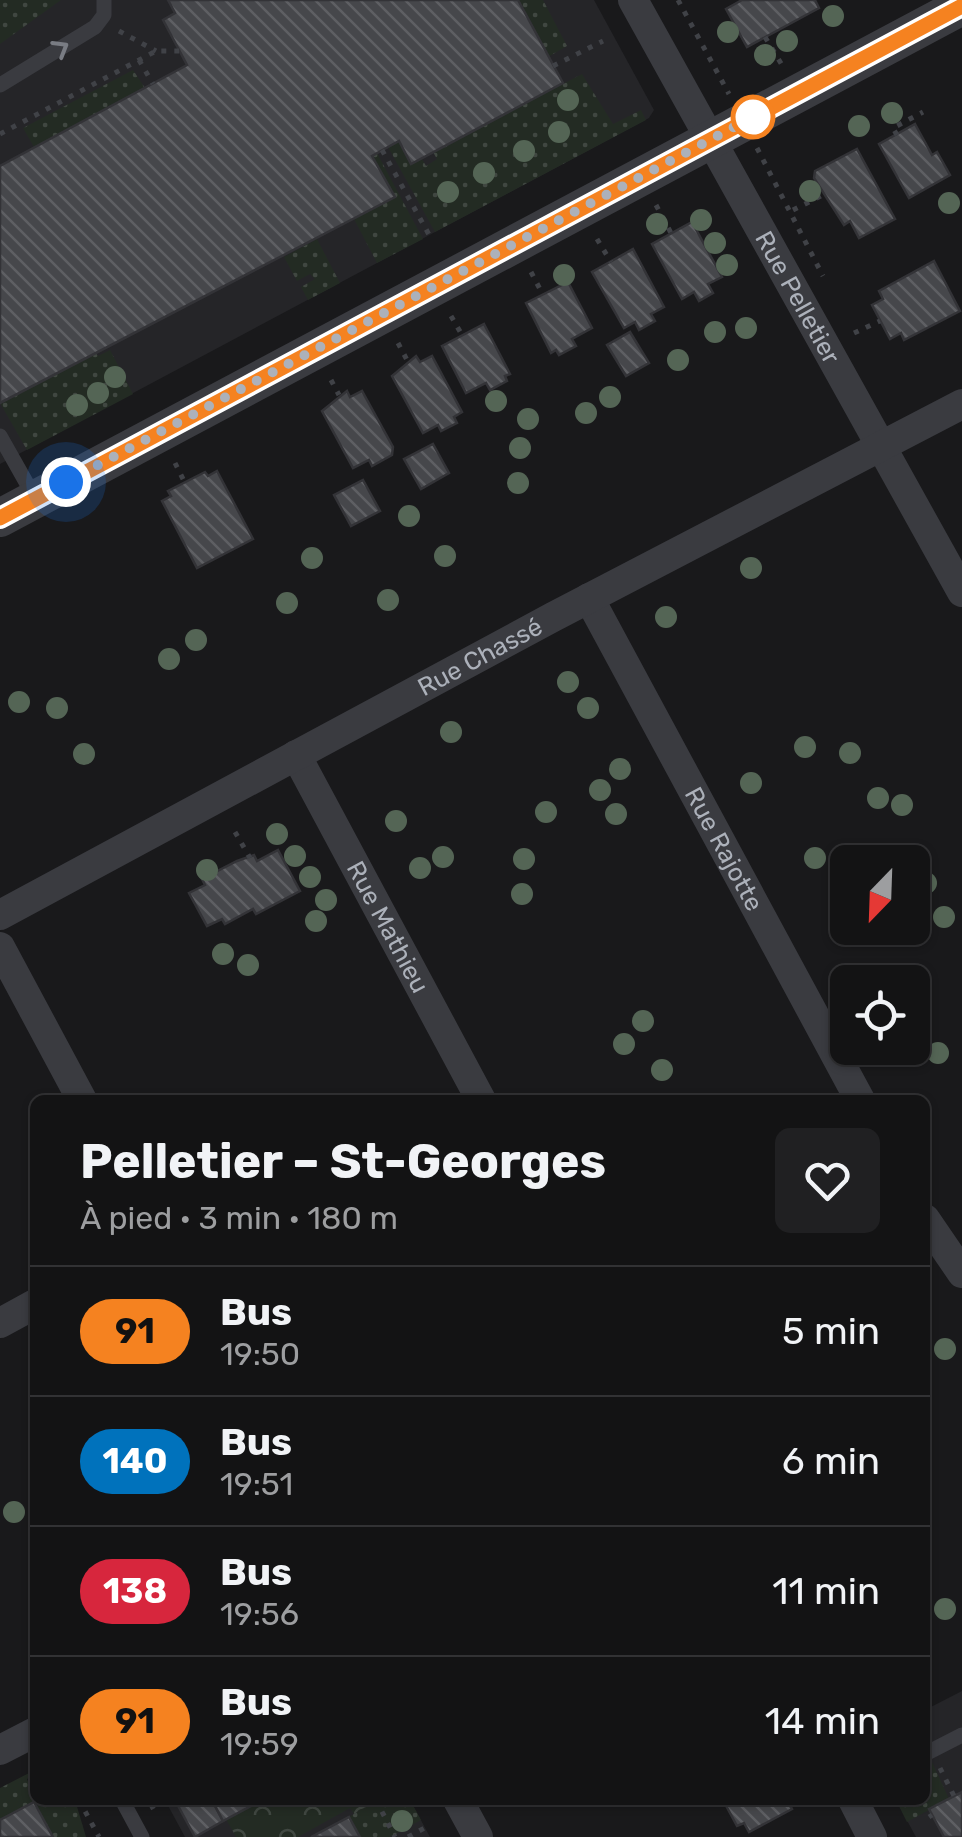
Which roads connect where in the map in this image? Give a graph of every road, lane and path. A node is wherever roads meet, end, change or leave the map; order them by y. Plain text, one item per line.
1 (104, 0) edge
2 (634, 0) edge
3 (678, 0) edge
4 (962, 6) edge
5 (101, 22) junction
6 (766, 38) dead end
7 (604, 40) dead end
8 (156, 50) junction
9 (180, 51) dead end
10 (139, 60) junction
11 (782, 65) dead end
12 (553, 66) dead end
13 (152, 84) dead end
14 (0, 85) edge
15 (728, 92) dead end
16 (923, 112) dead end
17 (0, 134) edge
18 (897, 134) dead end
19 (712, 139) junction
20 (382, 150) dead end
21 (758, 150) dead end
22 (823, 194) dead end
23 (656, 205) dead end
24 (792, 210) junction
25 (671, 233) dead end
26 (596, 237) dead end
27 (432, 240) dead end
28 (611, 262) dead end
29 (530, 272) dead end
30 (828, 284) dead end
31 (542, 294) dead end
32 (450, 315) dead end
33 (847, 321) dead end
34 (880, 321) dead end
35 (854, 333) junction
36 (462, 335) dead end
37 (398, 343) dead end
38 (862, 349) dead end
39 (408, 360) dead end
40 (330, 379) dead end
41 (339, 395) dead end
42 (962, 404) edge
43 (0, 436) edge
44 (882, 446) junction
45 (174, 462) dead end
46 (185, 483) dead end
47 (36, 499) junction
48 (0, 518) edge
49 (962, 592) edge
50 (589, 598) junction
51 (296, 755) junction
52 (235, 832) dead end
53 (250, 858) dead end
54 (0, 915) edge
55 (0, 947) edge
56 (79, 1095) edge
57 (478, 1095) edge
58 (857, 1095) edge
59 (938, 1237) edge
60 (962, 1273) edge
61 (30, 1307) edge
62 (0, 1323) edge
63 (30, 1735) edge
64 (962, 1735) edge
65 (0, 1750) edge
66 (931, 1758) edge
67 (954, 1796) dead end
68 (83, 1805) edge
69 (125, 1805) edge
70 (379, 1805) edge
71 (461, 1805) edge
72 (856, 1805) edge
73 (428, 1826) dead end
74 (99, 1837) edge
75 (142, 1837) edge
76 (395, 1837) edge
77 (408, 1837) edge
78 (478, 1837) edge
79 (872, 1837) edge

1 - 5 lane
2 - 19 street, Rue Pelletier
3 - 15 path
4 - 19 street
5 - 8 path
14 -> 5 lane
6 - 11 path
7 - 12 path
8 - 9 path
8 - 10 path
10 - 13 path
10 - 17 path
16 - 18 path
19 - 44 street, Rue Pelletier
19 - 47 street
20 - 27 path
21 - 24 path, Rue Pelletier
22 - 24 path
23 - 25 path
24 - 30 path, Rue Pelletier
26 - 28 path
29 - 31 path
32 - 36 path
33 - 35 path, Rue Pelletier
34 - 35 path
35 - 38 path, Rue Pelletier
37 - 39 path
40 - 41 path
42 - 44 street, Rue Chassé
43 - 47 lane
44 - 49 street, Rue Pelletier
44 - 50 street, Rue Chassé
45 - 46 path
47 - 48 street
50 - 51 street, Rue Chassé
50 - 58 street, Rue Rajotte
51 - 54 street, Rue Chassé
51 - 57 street, Rue Mathieu
52 - 53 path
55 - 56 street
59 - 60 street
61 - 62 street
63 - 65 street
64 - 66 lane
66 - 67 path
68 - 74 path
69 - 75 lane
70 - 76 path
71 - 78 street
72 - 79 street
73 - 77 path

